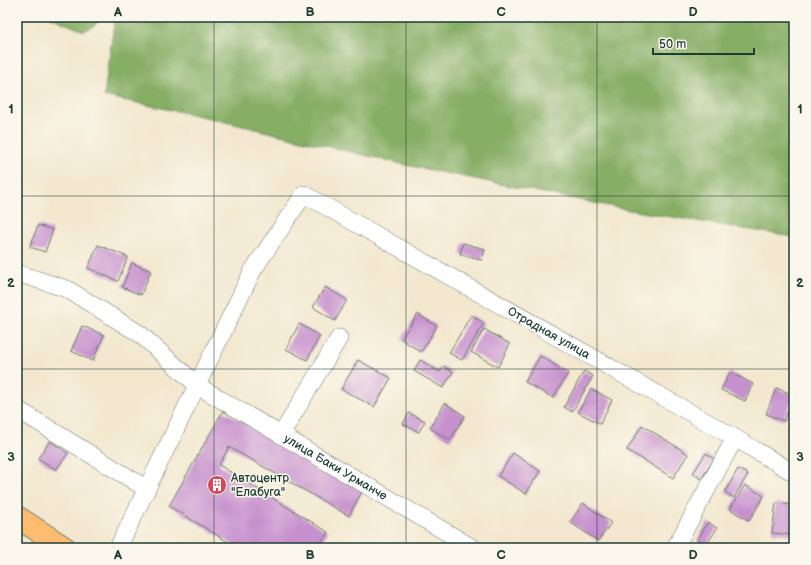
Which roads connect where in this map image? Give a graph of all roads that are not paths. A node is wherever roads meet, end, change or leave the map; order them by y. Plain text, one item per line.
1 (17, 273) edge
2 (339, 338) dead end
3 (198, 386) junction
4 (17, 409) edge
5 (281, 435) junction
6 (736, 438) junction
7 (794, 473) edge
8 (147, 489) junction
9 (17, 517) edge
10 (65, 548) edge
11 (118, 548) edge
12 (473, 548) edge
13 (675, 548) edge

1 - 3 street, улица Баки Урманче
2 - 5 street
3 - 5 street, улица Баки Урманче
3 - 6 street, Отрадная улица
3 - 8 street
4 - 8 street
5 - 12 street, улица Баки Урманче
6 - 7 street, Отрадная улица
6 - 13 street
8 - 11 street
9 - 10 main road

